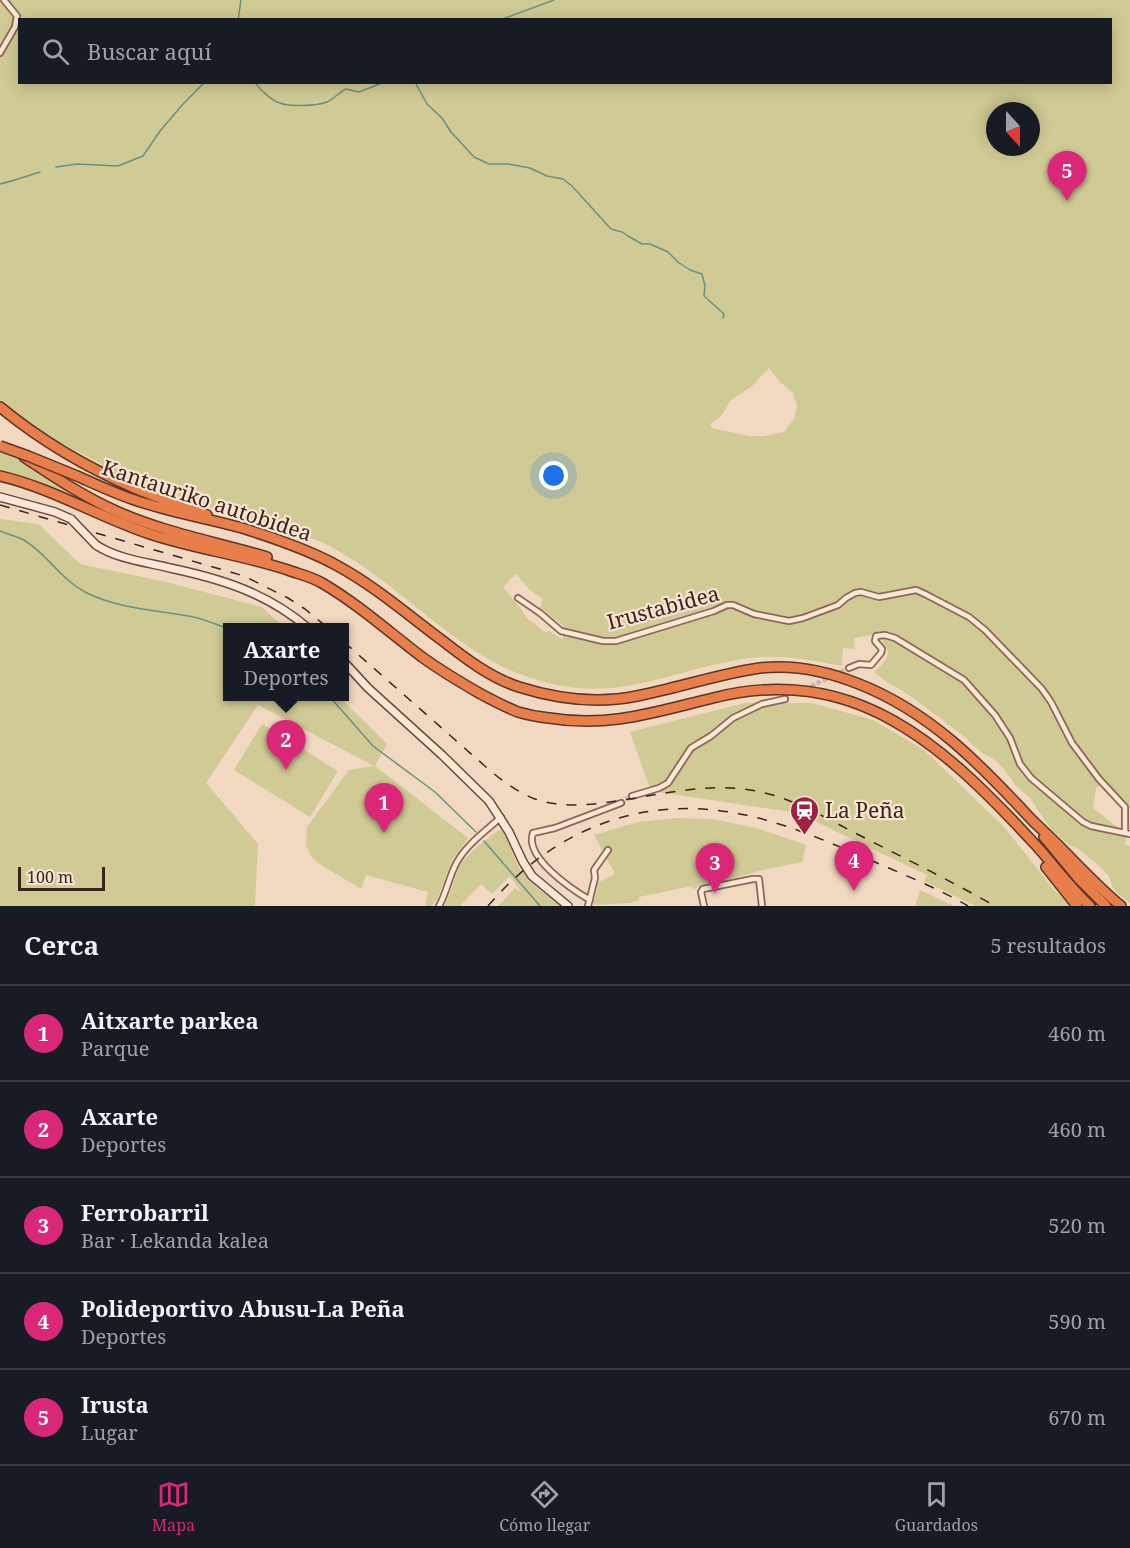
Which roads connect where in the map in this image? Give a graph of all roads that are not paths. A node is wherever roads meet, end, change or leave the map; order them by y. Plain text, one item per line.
1 (4, 0) edge
2 (0, 52) edge
3 (0, 407) edge
4 (0, 441) edge
5 (0, 446) edge
6 (0, 476) edge
7 (0, 497) edge
8 (240, 528) junction
9 (315, 580) junction
10 (518, 598) dead end
11 (302, 623) edge
12 (349, 666) edge
13 (849, 668) tunnel mouth
14 (785, 699) dead end
15 (632, 796) tunnel mouth
16 (621, 803) tunnel mouth
17 (501, 817) junction
18 (1032, 820) junction
19 (1019, 828) junction
20 (1128, 833) edge
21 (608, 850) dead end
22 (590, 900) junction
23 (439, 906) edge
24 (568, 906) edge
25 (588, 906) edge
26 (704, 906) edge
27 (762, 906) edge
28 (1077, 906) edge
29 (1090, 906) edge
30 (1106, 906) edge
31 (1121, 906) edge

1 - 2 street
3 - 8 highway
4 - 9 highway
5 - 8 highway, Kantauriko autobidea, bridge
6 - 9 highway, Kantauriko autobidea
7 - 11 street, bridge
8 - 18 highway, Kantauriko autobidea
9 - 19 highway, Kantauriko autobidea
10 - 20 street, Irustabidea
12 - 17 street
13 - 20 street, Irustabidea
14 - 15 street
16 - 22 street
17 - 23 street
17 - 24 street
18 - 30 highway
18 - 31 highway
19 - 28 highway
19 - 29 highway
21 - 22 street
22 - 25 street
26 - 27 street

